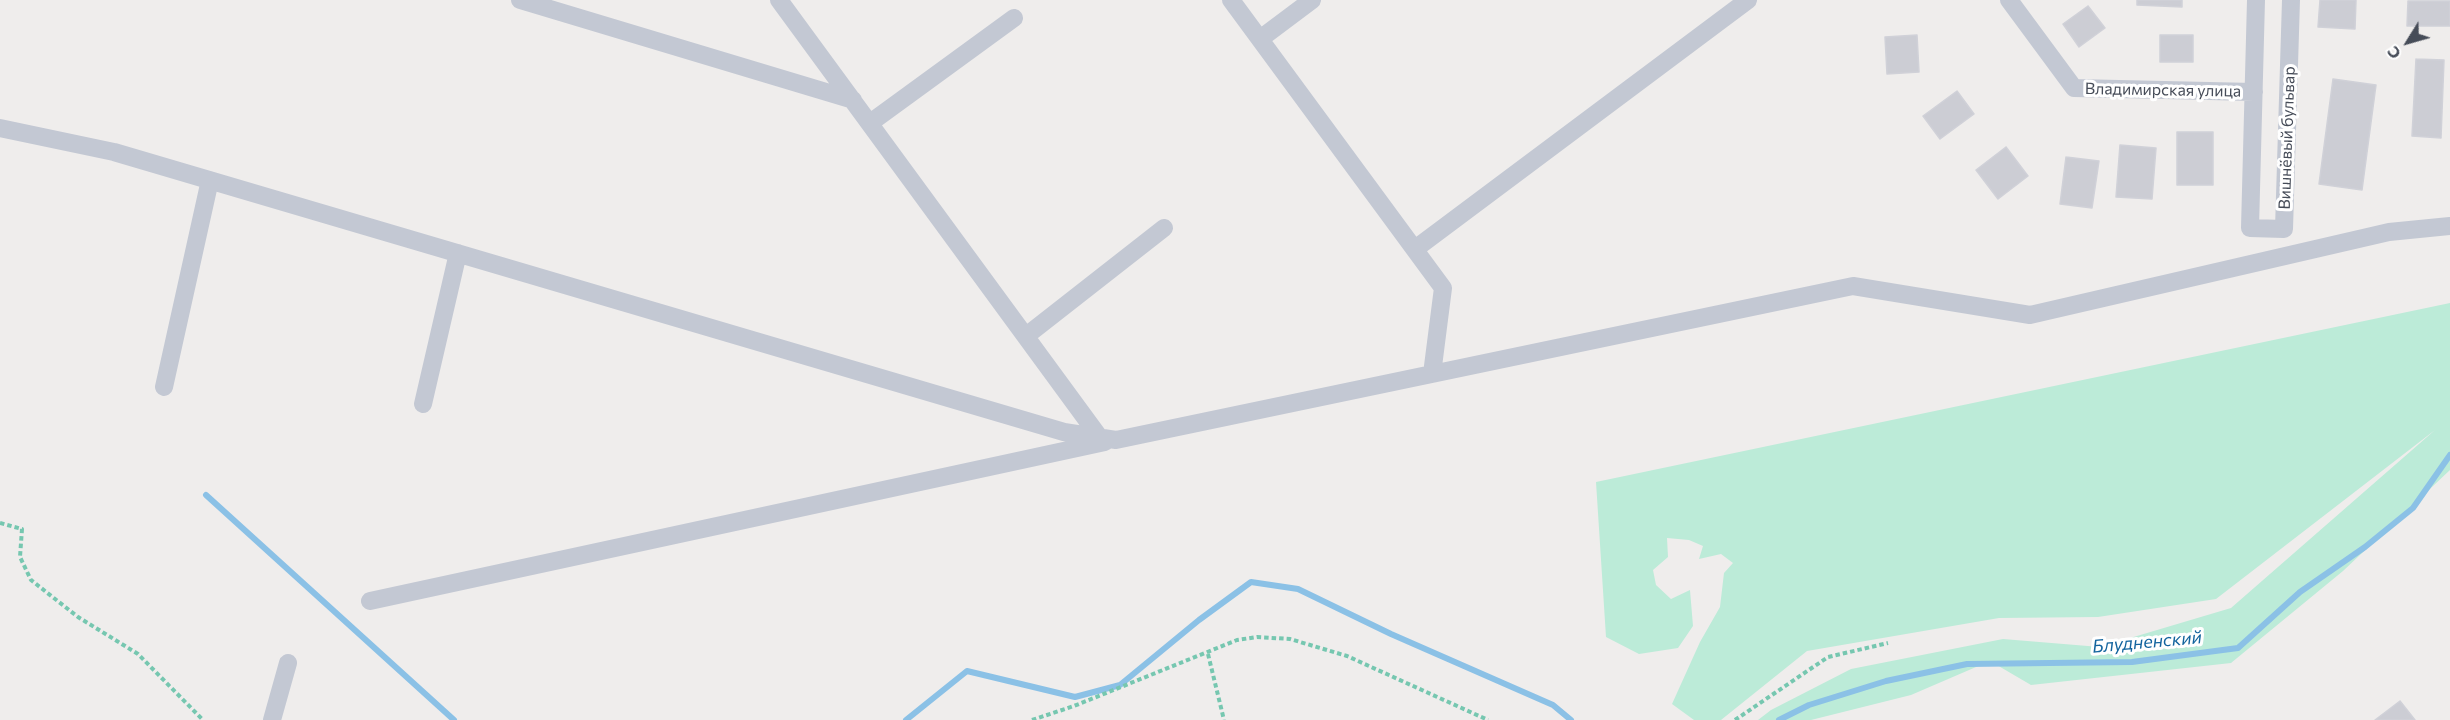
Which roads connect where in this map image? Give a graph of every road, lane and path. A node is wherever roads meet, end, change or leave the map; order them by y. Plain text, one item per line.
1 (520, 0) edge
2 (779, 0) edge
3 (1231, 0) edge
4 (1312, 0) edge
5 (1748, 0) edge
6 (2009, 0) edge
7 (2256, 0) edge
8 (2291, 0) edge
9 (1014, 18) dead end
10 (1260, 39) junction
11 (2254, 92) junction
12 (853, 100) junction
13 (870, 123) junction
14 (0, 128) edge
15 (210, 180) junction
16 (2450, 226) edge
17 (1164, 228) dead end
18 (1415, 249) junction
19 (458, 254) junction
20 (1026, 336) junction
21 (1432, 374) junction
22 (164, 387) dead end
23 (423, 404) dead end
24 (1108, 439) junction
25 (0, 523) edge
26 (370, 601) dead end
27 (1888, 643) dead end
28 (1209, 654) junction
29 (288, 663) dead end
30 (203, 720) edge
31 (272, 720) edge
32 (1032, 720) edge
33 (1224, 720) edge
34 (1488, 720) edge
35 (1735, 720) edge

1 - 12 street
2 - 12 street
3 - 10 street
4 - 10 street
5 - 18 street
6 - 11 street, Владимирская улица
7 - 11 street, Вишнёвый бульвар
8 - 11 street, Вишнёвый бульвар
9 - 13 street
10 - 18 street
12 - 13 street
13 - 20 street
14 - 15 street
15 - 19 street
15 - 22 street
16 - 21 street
17 - 20 street
18 - 21 street
19 - 23 street
19 - 24 street
20 - 24 street
21 - 24 street
24 - 26 street
25 - 30 path
27 - 35 path
28 - 32 path
28 - 33 path
28 - 34 path
29 - 31 street

